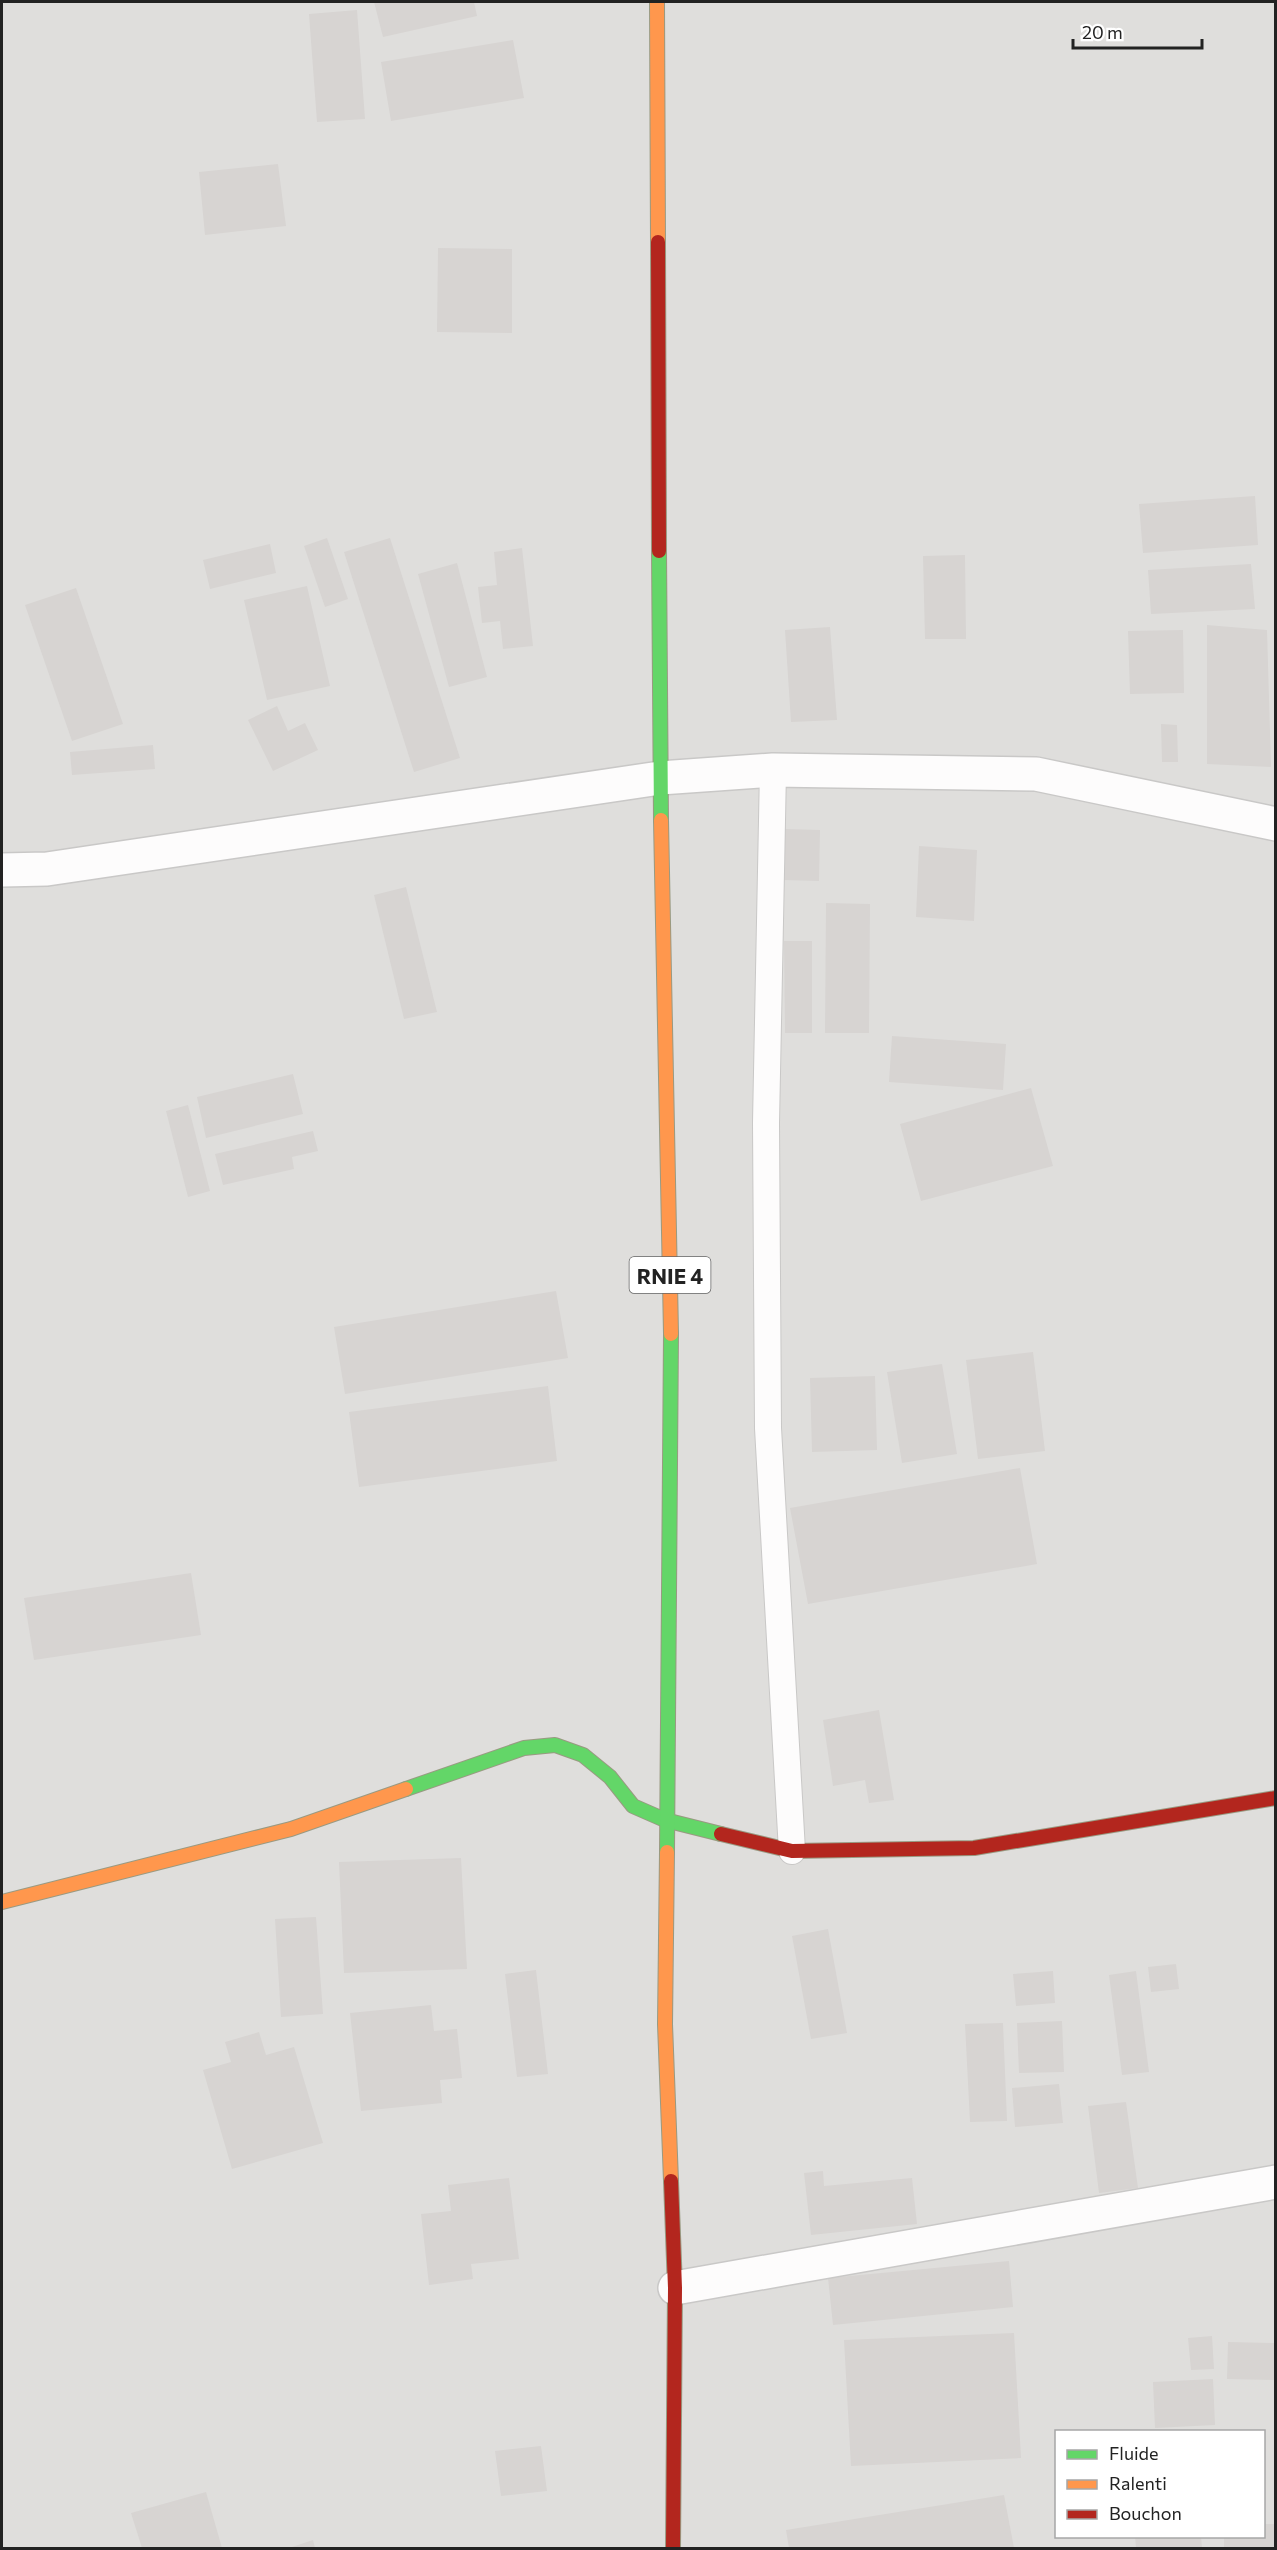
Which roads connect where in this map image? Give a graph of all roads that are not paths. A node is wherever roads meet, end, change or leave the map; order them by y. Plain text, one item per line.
1 (657, 2) edge
2 (773, 770) junction
3 (660, 778) junction
4 (1275, 824) edge
5 (2, 870) edge
6 (1275, 1798) edge
7 (665, 1820) junction
8 (792, 1851) junction
9 (2, 1902) edge
10 (1275, 2182) edge
11 (675, 2288) junction
12 (673, 2548) edge

1 - 3 main road, RNIE 4
2 - 3 street
2 - 4 street
2 - 8 lane
3 - 5 street
3 - 7 main road, RNIE 4
6 - 8 main road
7 - 8 main road
7 - 9 main road
7 - 11 main road, RNIE 4
10 - 11 street
11 - 12 main road, RNIE 4

